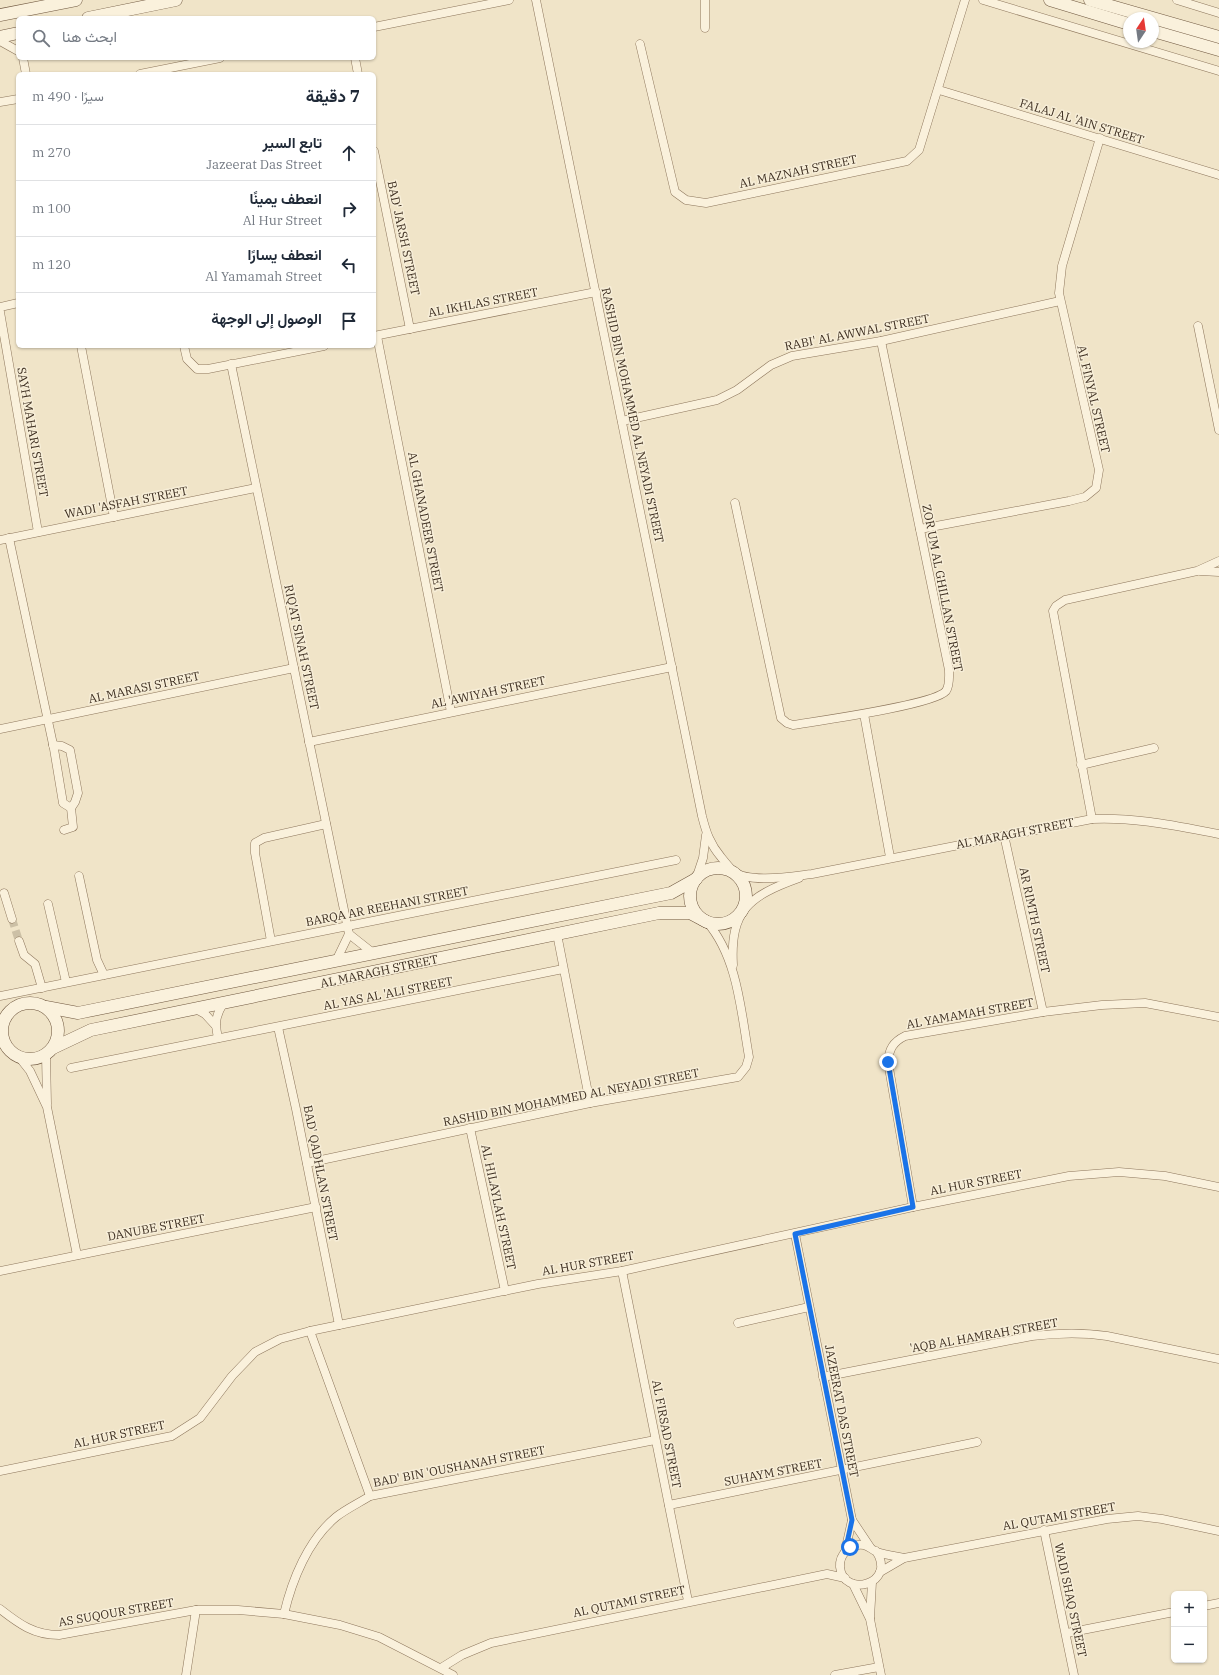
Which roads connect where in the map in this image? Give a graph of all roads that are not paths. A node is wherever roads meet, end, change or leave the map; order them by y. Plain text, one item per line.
1 (76, 0) edge
2 (176, 0) edge
3 (509, 0) edge
4 (536, 0) edge
5 (704, 0) edge
6 (965, 0) edge
7 (983, 0) edge
8 (1050, 0) edge
9 (1090, 0) edge
10 (1177, 0) edge
11 (1219, 13) edge
12 (0, 15) edge
13 (98, 16) edge
14 (1123, 22) edge
15 (376, 27) edge
16 (705, 28) dead end
17 (16, 33) edge
18 (1159, 33) edge
19 (0, 37) edge
20 (1219, 37) edge
21 (0, 41) edge
22 (640, 44) dead end
23 (16, 50) edge
24 (1219, 50) edge
25 (23, 60) edge
26 (210, 60) edge
27 (355, 60) edge
28 (1219, 71) edge
29 (26, 72) edge
30 (150, 72) edge
31 (358, 72) edge
32 (939, 90) junction
33 (16, 98) edge
34 (0, 102) edge
35 (1100, 138) junction
36 (376, 161) edge
37 (1219, 175) edge
38 (596, 292) junction
39 (1060, 301) junction
40 (16, 303) edge
41 (0, 307) edge
42 (0, 312) edge
43 (1198, 326) dead end
44 (410, 329) junction
45 (376, 336) edge
46 (376, 341) edge
47 (881, 341) junction
48 (81, 348) edge
49 (184, 348) edge
50 (314, 348) edge
51 (231, 364) junction
52 (622, 421) junction
53 (1219, 430) edge
54 (256, 488) junction
55 (735, 502) dead end
56 (114, 517) junction
57 (920, 529) junction
58 (38, 532) junction
59 (9, 538) junction
60 (0, 540) edge
61 (1219, 561) edge
62 (1197, 571) junction
63 (1219, 572) edge
64 (672, 667) junction
65 (294, 668) junction
66 (451, 712) junction
67 (864, 714) junction
68 (47, 719) junction
69 (0, 729) edge
70 (309, 742) junction
71 (53, 745) junction
72 (1154, 748) dead end
73 (1081, 765) junction
74 (70, 808) junction
75 (1092, 819) junction
76 (326, 824) junction
77 (64, 830) dead end
78 (1004, 834) junction
79 (1219, 834) edge
80 (706, 835) junction
81 (890, 857) junction
82 (676, 860) dead end
83 (734, 872) junction
84 (812, 874) junction
85 (79, 876) dead end
86 (696, 879) junction
87 (4, 893) dead end
88 (48, 904) dead end
89 (741, 913) junction
90 (12, 919) tunnel mouth
91 (707, 922) junction
92 (348, 930) junction
93 (557, 934) junction
94 (271, 941) junction
95 (19, 942) tunnel mouth
96 (373, 953) junction
97 (336, 961) junction
98 (563, 969) junction
99 (104, 975) junction
100 (734, 978) junction
101 (66, 982) junction
102 (42, 988) junction
103 (0, 996) edge
104 (223, 1004) junction
105 (46, 1007) junction
106 (196, 1009) junction
107 (1043, 1012) junction
108 (1219, 1017) edge
109 (3, 1018) edge
110 (216, 1026) junction
111 (278, 1027) junction
112 (218, 1038) junction
113 (9, 1052) edge
114 (50, 1052) junction
115 (71, 1068) dead end
116 (590, 1103) junction
117 (47, 1107) junction
118 (470, 1128) junction
119 (307, 1163) junction
120 (1219, 1187) edge
121 (316, 1207) junction
122 (913, 1207) junction
123 (795, 1234) junction
124 (78, 1255) junction
125 (0, 1271) edge
126 (622, 1271) junction
127 (505, 1291) junction
128 (809, 1307) junction
129 (738, 1323) dead end
130 (339, 1325) junction
131 (310, 1331) junction
132 (1219, 1359) edge
133 (823, 1377) junction
134 (655, 1440) junction
135 (977, 1442) dead end
136 (842, 1470) junction
137 (0, 1471) edge
138 (370, 1496) junction
139 (669, 1505) junction
140 (852, 1520) junction
141 (1044, 1530) junction
142 (1219, 1531) edge
143 (873, 1549) junction
144 (845, 1552) junction
145 (904, 1558) junction
146 (841, 1560) junction
147 (880, 1572) junction
148 (828, 1574) junction
149 (845, 1578) junction
150 (872, 1582) junction
151 (853, 1584) junction
152 (688, 1601) junction
153 (1219, 1603) edge
154 (1207, 1605) edge
155 (0, 1609) edge
156 (196, 1610) junction
157 (1171, 1613) edge
158 (284, 1614) junction
159 (870, 1618) junction
160 (1067, 1633) junction
161 (441, 1668) junction
162 (880, 1671) edge
163 (186, 1675) edge
164 (452, 1675) edge
165 (835, 1675) edge
166 (1074, 1675) edge

1 - 12 street
2 - 13 street
3 - 15 street
4 - 38 street, RASHID BIN MOHAMMED AL NEYADI STREET
5 - 16 street
6 - 32 street, AL MAZNAH STREET
7 - 28 street
8 - 14 street
9 - 20 street
10 - 11 street
17 - 19 street
18 - 24 street
21 - 23 street
22 - 32 street, AL MAZNAH STREET
25 - 29 street
26 - 30 street
27 - 31 street
32 - 35 street, FALAJ AL 'AIN STREET
33 - 34 street
35 - 37 street, FALAJ AL 'AIN STREET
35 - 39 street, AL FINYAL STREET
36 - 44 street, BAD' JARSH STREET
38 - 44 street, AL IKHLAS STREET
38 - 52 street, RASHID BIN MOHAMMED AL NEYADI STREET
39 - 47 street, RABI' AL AWWAL STREET
39 - 57 street, AL FINYAL STREET
40 - 41 street
42 - 58 street, SAYH MAHARI STREET
43 - 53 street
44 - 45 street, AL IKHLAS STREET
46 - 66 street, AL GHANADEER STREET
47 - 52 street, RABI' AL AWWAL STREET
47 - 57 street, ZOR UM AL GHILLAN STREET
48 - 56 street
49 - 51 street
50 - 51 street
51 - 54 street, RIQ'AT SINAH STREET
52 - 64 street, RASHID BIN MOHAMMED AL NEYADI STREET
54 - 56 street, WADI 'ASFAH STREET
54 - 65 street, RIQ'AT SINAH STREET
55 - 67 street, ZOR UM AL GHILLAN STREET
56 - 58 street, WADI 'ASFAH STREET
57 - 67 street, ZOR UM AL GHILLAN STREET
58 - 59 street, WADI 'ASFAH STREET
59 - 60 street, WADI 'ASFAH STREET
59 - 68 street
61 - 62 street
62 - 63 street
62 - 73 street
64 - 66 street, AL 'AWIYAH STREET
64 - 80 street, RASHID BIN MOHAMMED AL NEYADI STREET
65 - 68 street, AL MARASI STREET
65 - 70 street, RIQ'AT SINAH STREET
66 - 70 street, AL 'AWIYAH STREET
67 - 81 street
68 - 69 street, AL MARASI STREET
68 - 71 street
70 - 76 street, RIQ'AT SINAH STREET
71 - 74 street
71 - 74 street
72 - 73 street
73 - 75 street
74 - 77 street
75 - 78 street, AL MARAGH STREET
75 - 79 street, AL MARAGH STREET
76 - 92 street, RIQ'AT SINAH STREET
76 - 94 street
78 - 81 street, AL MARAGH STREET
78 - 107 street, AR RIMTH STREET
80 - 83 street, RASHID BIN MOHAMMED AL NEYADI STREET
80 - 86 street, RASHID BIN MOHAMMED AL NEYADI STREET
81 - 84 street, AL MARAGH STREET
82 - 92 street, BARQA AR REEHANI STREET
83 - 84 street, AL MARAGH STREET
83 - 86 street
83 - 89 street
84 - 89 street, AL MARAGH STREET
85 - 99 street
86 - 91 street
86 - 96 street, AL MARAGH STREET
87 - 90 street
88 - 101 street
89 - 91 street
89 - 100 street, RASHID BIN MOHAMMED AL NEYADI STREET
91 - 93 street, AL MARAGH STREET
91 - 100 street, RASHID BIN MOHAMMED AL NEYADI STREET
92 - 94 street, BARQA AR REEHANI STREET
92 - 96 street
92 - 97 street
93 - 98 street
93 - 104 street, AL MARAGH STREET
94 - 99 street, BARQA AR REEHANI STREET
95 - 102 street
96 - 97 street, AL MARAGH STREET
97 - 105 street, AL MARAGH STREET
98 - 111 street, AL YAS AL 'ALI STREET
98 - 116 street
99 - 101 street, BARQA AR REEHANI STREET
100 - 116 street, RASHID BIN MOHAMMED AL NEYADI STREET
101 - 102 street, BARQA AR REEHANI STREET
102 - 103 street, BARQA AR REEHANI STREET
104 - 106 street, AL MARAGH STREET
104 - 110 street
105 - 109 street
105 - 114 street
106 - 110 street
106 - 114 street, AL MARAGH STREET
107 - 108 street, AL YAMAMAH STREET
107 - 122 street, AL YAMAMAH STREET
109 - 113 street
110 - 112 street
111 - 112 street, AL YAS AL 'ALI STREET
111 - 119 street, BAD' QADHLAN STREET
112 - 115 street, AL YAS AL 'ALI STREET
113 - 114 street
113 - 117 street
114 - 117 street
116 - 118 street, RASHID BIN MOHAMMED AL NEYADI STREET
117 - 124 street
118 - 119 street, RASHID BIN MOHAMMED AL NEYADI STREET
118 - 127 street, AL HILAYLAH STREET
119 - 121 street, BAD' QADHLAN STREET
120 - 122 street, AL HUR STREET
121 - 124 street, DANUBE STREET
121 - 130 street, BAD' QADHLAN STREET
122 - 123 street, AL HUR STREET
123 - 126 street, AL HUR STREET
123 - 128 street, JAZEERAT DAS STREET
124 - 125 street, DANUBE STREET
126 - 127 street, AL HUR STREET
126 - 134 street, AL FIRSAD STREET
127 - 130 street, AL HUR STREET
128 - 129 street
128 - 133 street, JAZEERAT DAS STREET
130 - 131 street, AL HUR STREET
131 - 137 street, AL HUR STREET
131 - 138 street
132 - 133 street, 'AQB AL HAMRAH STREET
133 - 136 street, JAZEERAT DAS STREET
134 - 138 street, BAD' BIN 'OUSHANAH STREET
134 - 139 street, AL FIRSAD STREET
135 - 136 street, SUHAYM STREET
136 - 139 street, SUHAYM STREET
136 - 140 street, JAZEERAT DAS STREET
138 - 158 street, BAD' BIN 'OUSHANAH STREET
139 - 152 street, AL FIRSAD STREET
140 - 143 street, JAZEERAT DAS STREET
140 - 144 street, JAZEERAT DAS STREET
141 - 142 street, AL QUTAMI STREET
141 - 145 street, AL QUTAMI STREET
141 - 160 street, WADI SHAQ STREET
143 - 144 street
143 - 145 street, AL QUTAMI STREET
143 - 147 street
144 - 146 street
145 - 147 street, AL QUTAMI STREET
146 - 148 street
146 - 149 street
147 - 150 street
148 - 149 street, AL QUTAMI STREET
148 - 152 street, AL QUTAMI STREET
149 - 151 street
150 - 151 street
150 - 159 street
151 - 159 street
152 - 161 street, AL QUTAMI STREET
153 - 154 street
155 - 156 street, AS SUQOUR STREET
156 - 158 street, AS SUQOUR STREET
156 - 163 street
157 - 160 street
158 - 161 street, AS SUQOUR STREET
159 - 162 street
160 - 166 street, WADI SHAQ STREET
161 - 164 street, AS SUQOUR STREET
162 - 165 street

